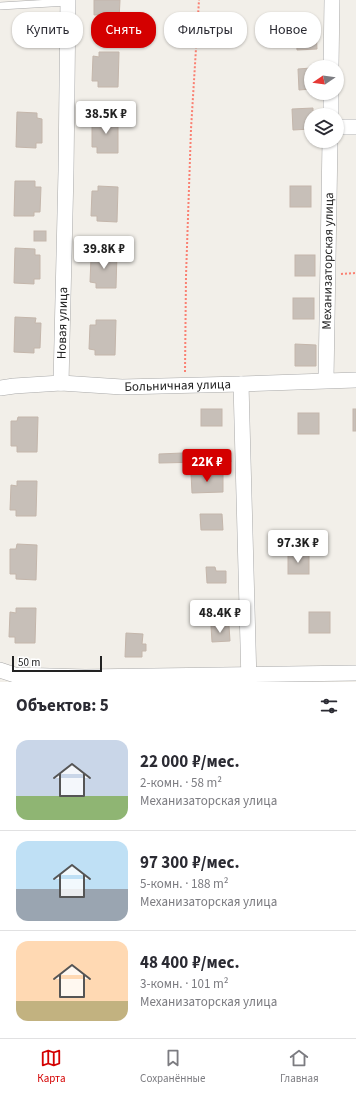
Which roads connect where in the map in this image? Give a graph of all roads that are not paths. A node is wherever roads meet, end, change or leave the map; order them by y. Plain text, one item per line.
1 (332, 0) edge
2 (68, 1) edge
3 (0, 6) edge
4 (331, 60) edge
5 (344, 127) edge
6 (356, 127) edge
7 (330, 148) edge
8 (326, 380) junction
9 (356, 380) edge
10 (61, 383) junction
11 (242, 384) junction
12 (0, 388) edge
13 (0, 670) edge
14 (356, 673) edge
15 (249, 679) edge

1 - 4 street
2 - 3 lane
2 - 10 street, Новая улица
5 - 6 street
7 - 8 street, Механизаторская улица
8 - 9 street, Больничная улица
8 - 11 street, Больничная улица
10 - 11 street, Больничная улица
10 - 12 street, Больничная улица
11 - 15 street
13 - 15 street
14 - 15 street

